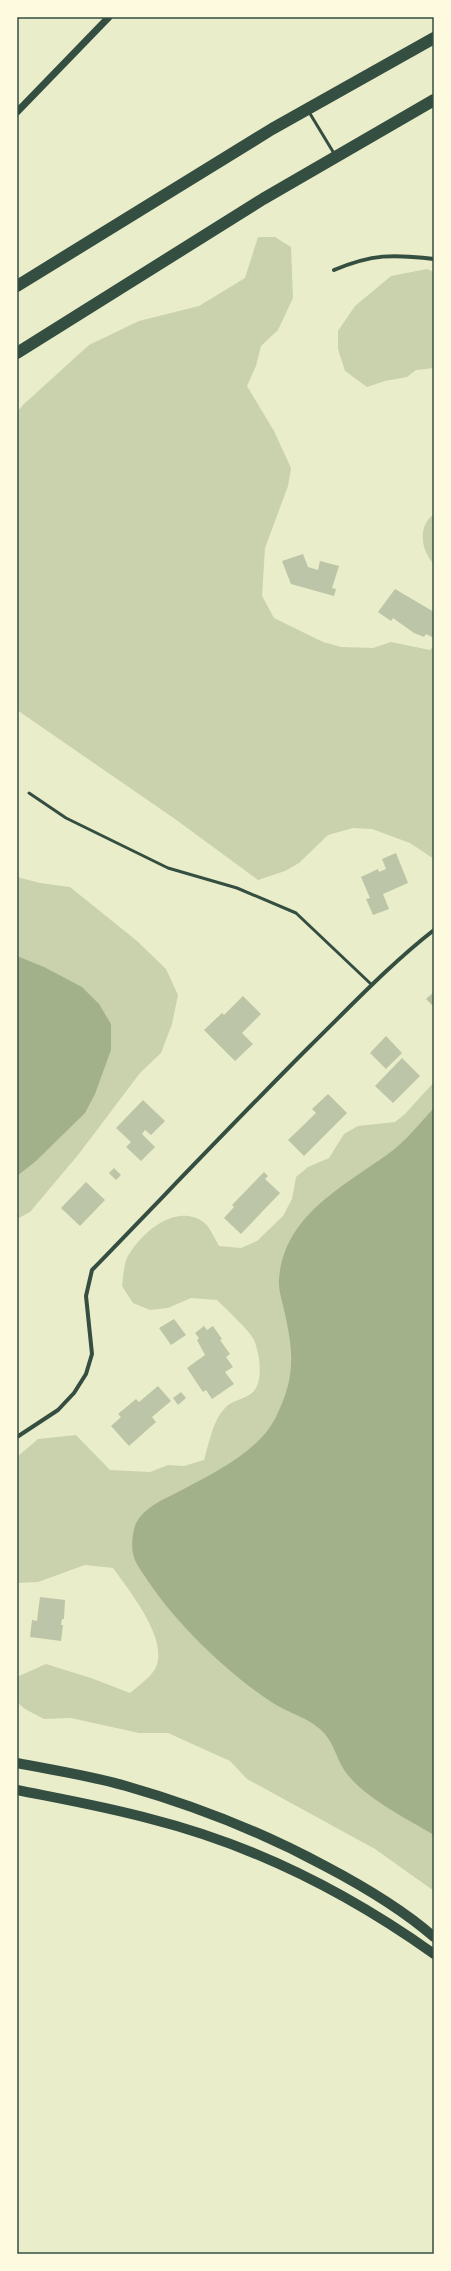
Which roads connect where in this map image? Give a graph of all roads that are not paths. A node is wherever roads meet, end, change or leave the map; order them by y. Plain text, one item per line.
1 (109, 17) edge
2 (434, 38) edge
3 (434, 100) edge
4 (307, 109) junction
5 (17, 112) edge
6 (335, 157) junction
7 (434, 259) edge
8 (334, 270) dead end
9 (17, 286) edge
10 (17, 353) edge
11 (29, 793) dead end
12 (434, 930) edge
13 (372, 985) junction
14 (17, 1437) edge
15 (17, 1763) edge
16 (17, 1790) edge
17 (434, 1937) edge
18 (434, 1954) edge

1 - 5 street
2 - 4 highway
3 - 6 highway
4 - 6 lane
4 - 9 highway
6 - 10 highway
7 - 8 street
11 - 13 lane
12 - 13 street
13 - 14 street
15 - 17 main road
16 - 18 main road

